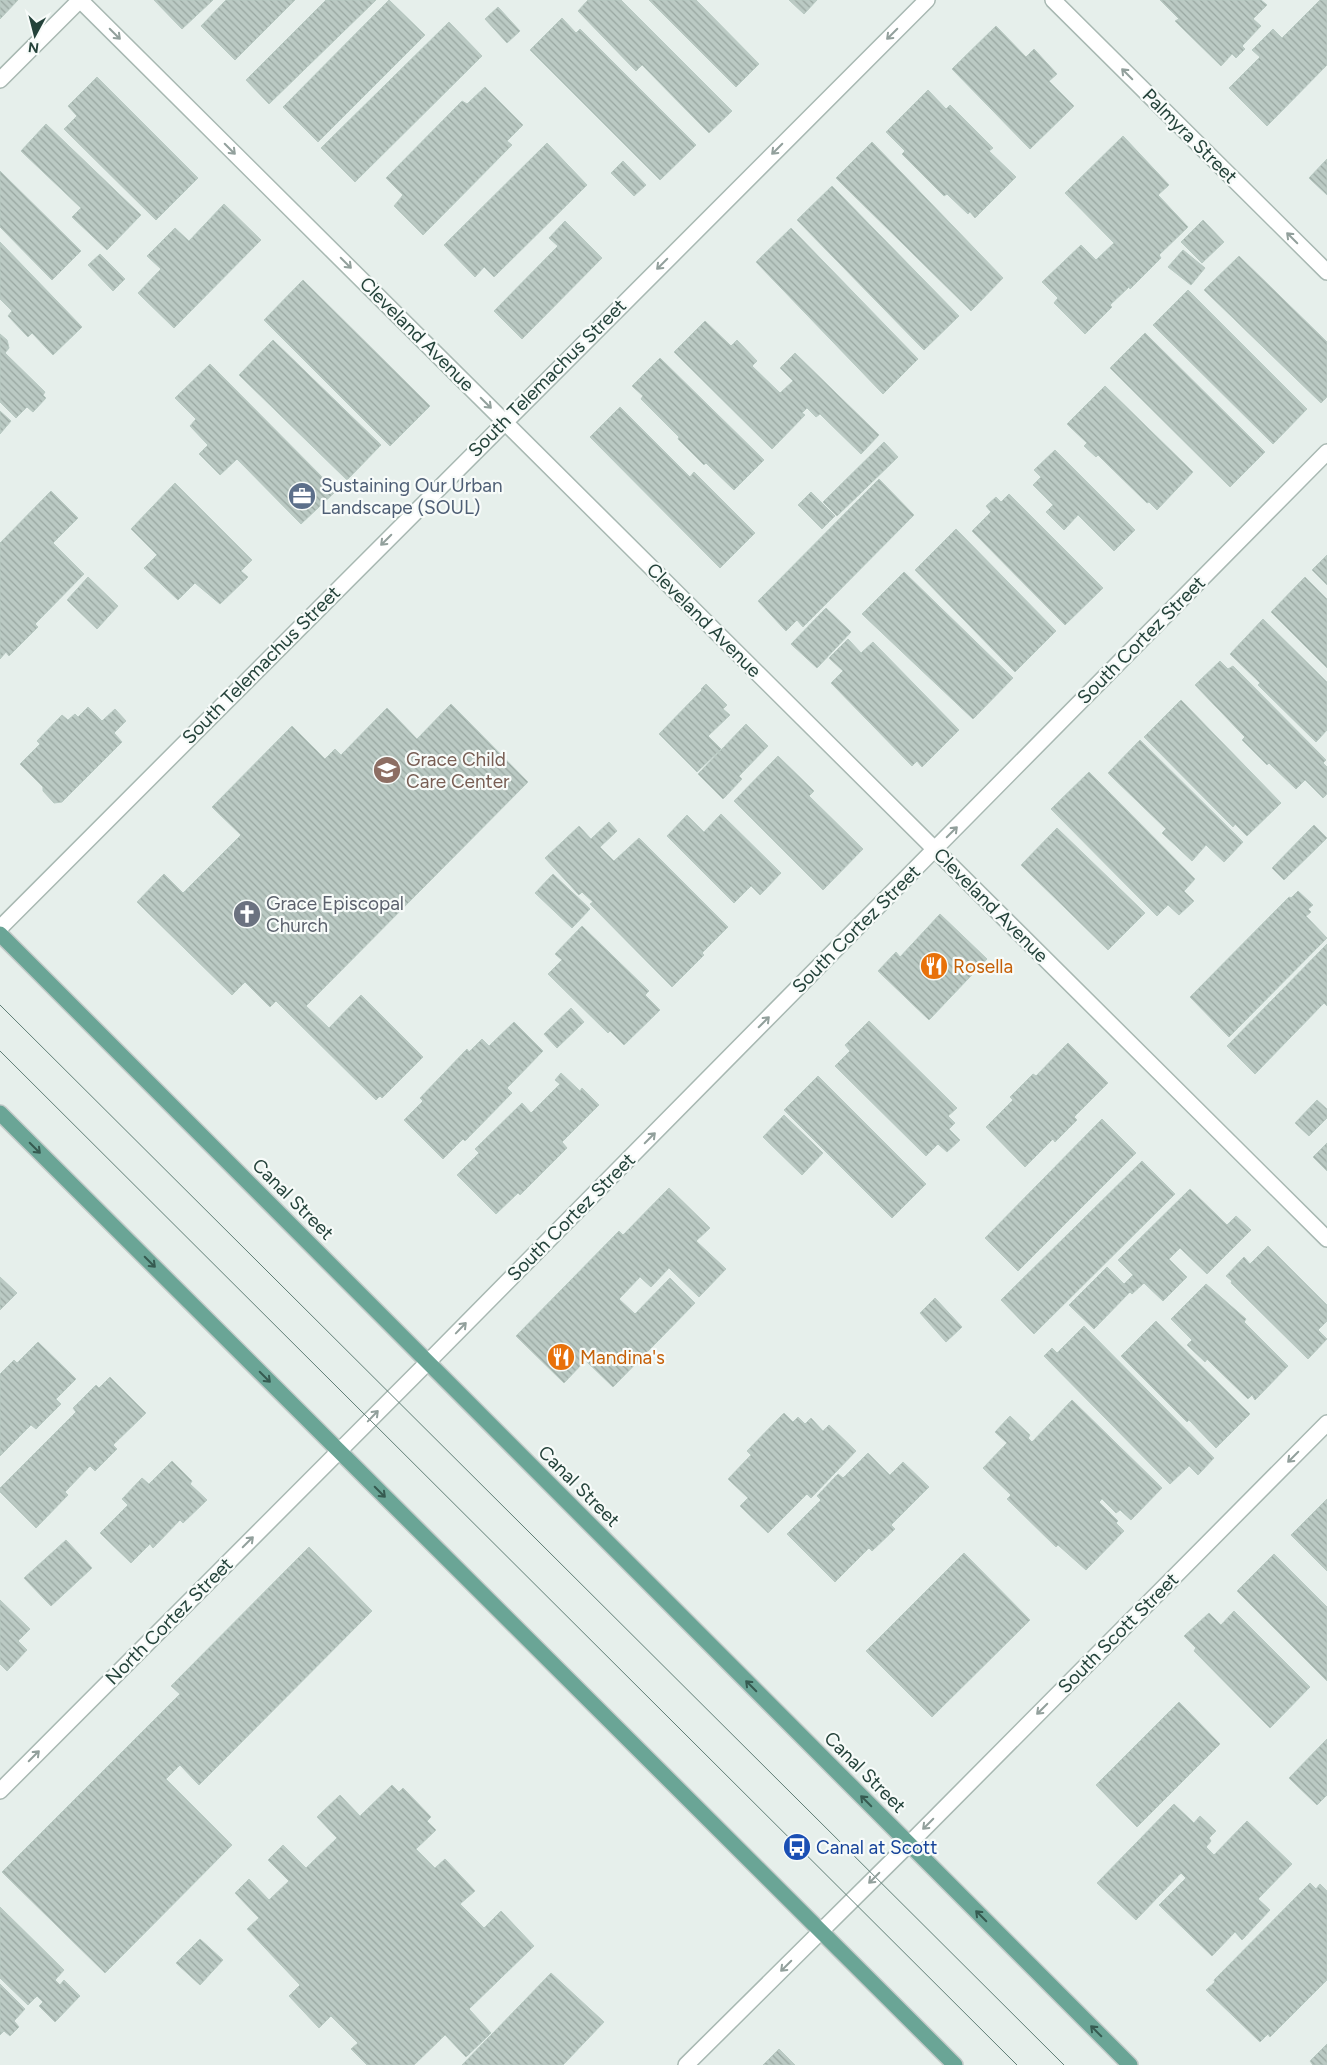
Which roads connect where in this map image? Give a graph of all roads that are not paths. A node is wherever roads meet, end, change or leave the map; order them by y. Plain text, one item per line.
1 (80, 0) edge
2 (926, 0) edge
3 (1052, 0) edge
4 (0, 80) edge
5 (1327, 272) edge
6 (504, 421) junction
7 (1327, 452) edge
8 (934, 849) junction
9 (0, 928) edge
10 (0, 934) edge
11 (0, 1113) edge
12 (1327, 1239) edge
13 (427, 1363) junction
14 (1327, 1423) edge
15 (339, 1451) junction
16 (0, 1791) edge
17 (908, 1844) junction
18 (820, 1932) junction
19 (686, 2065) edge
20 (954, 2065) edge
21 (1130, 2065) edge

1 - 4 street
1 -> 6 street, Cleveland Avenue
2 -> 6 street, South Telemachus Street
5 -> 3 street, Palmyra Street
6 - 8 street, Cleveland Avenue
6 -> 9 street, South Telemachus Street
8 -> 7 street, South Cortez Street
8 - 12 street, Cleveland Avenue
13 -> 8 street, South Cortez Street
10 - 13 main road, Canal Street
11 -> 15 main road
15 -> 13 street, South Cortez Street
17 -> 13 main road, Canal Street
14 -> 17 street, South Scott Street
16 -> 15 street, North Cortez Street
15 -> 18 main road
17 -> 18 street, South Scott Street
21 -> 17 main road, Canal Street
18 -> 19 street, South Scott Street
18 - 20 main road

